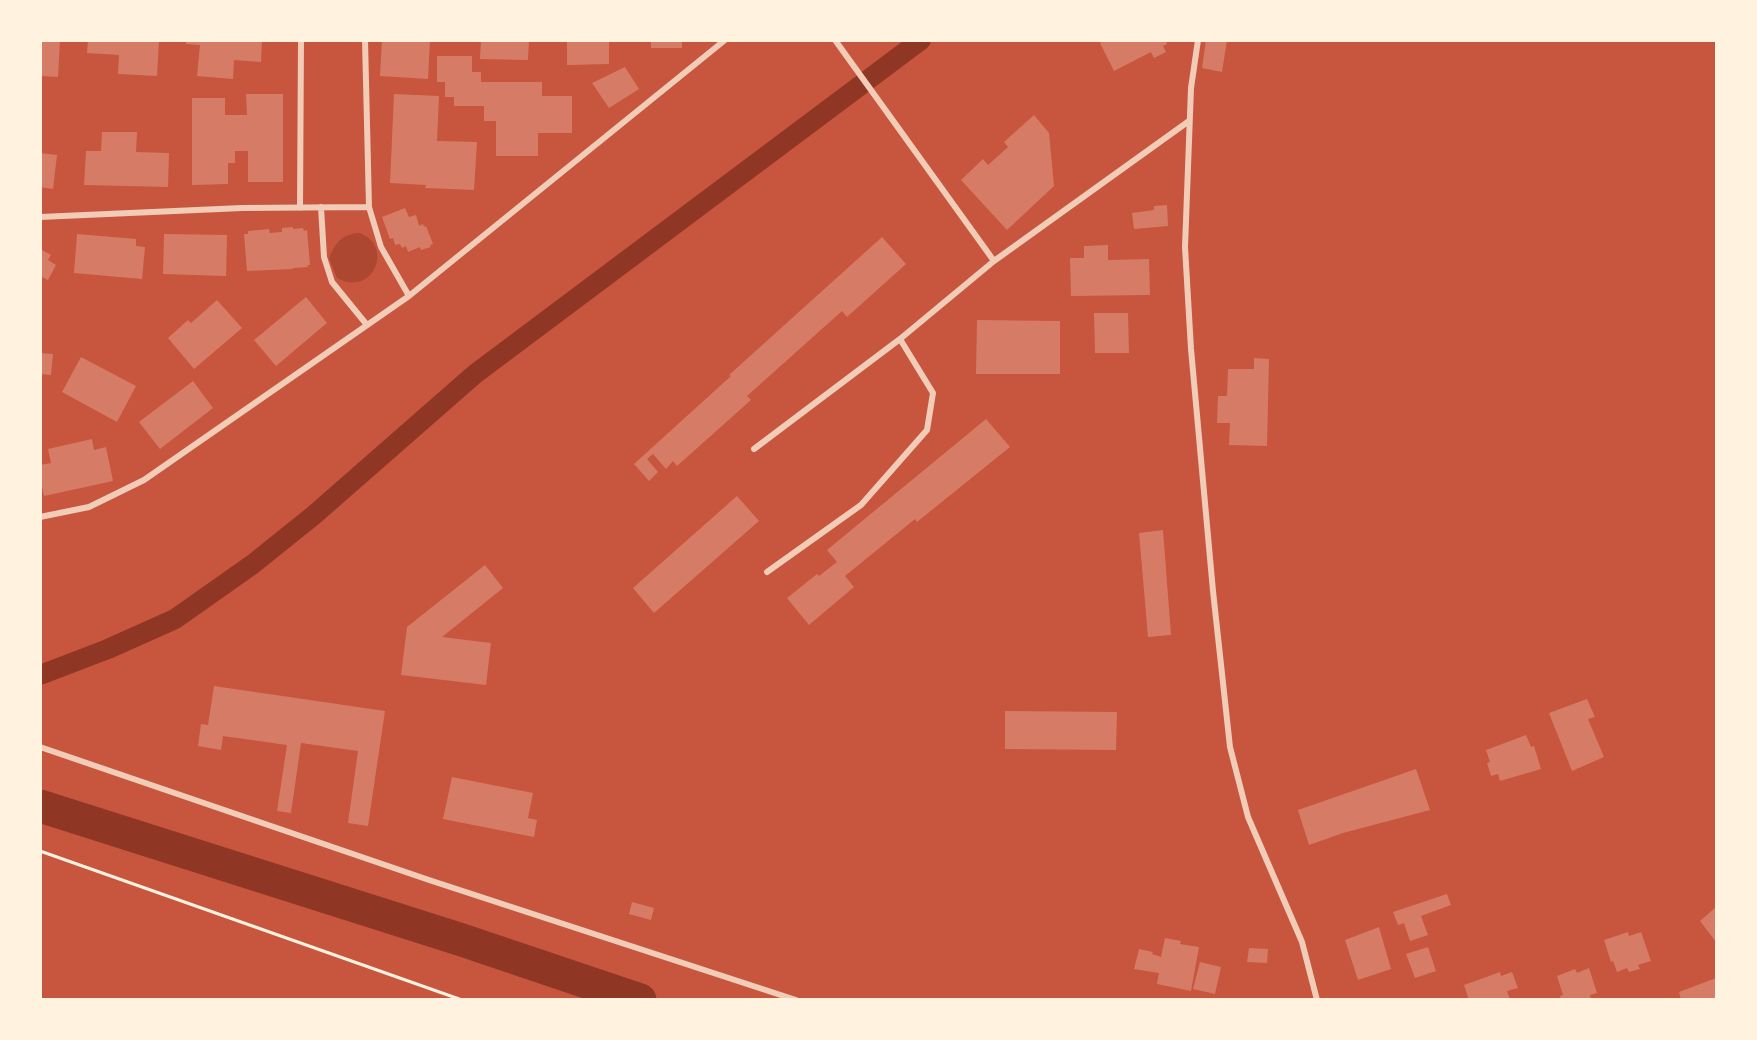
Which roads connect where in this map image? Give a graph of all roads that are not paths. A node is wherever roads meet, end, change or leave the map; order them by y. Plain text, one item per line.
1 (301, 40) edge
2 (365, 40) edge
3 (725, 40) edge
4 (835, 40) edge
5 (1198, 40) edge
6 (1189, 121) junction
7 (300, 207) junction
8 (321, 207) junction
9 (369, 207) junction
10 (40, 217) edge
11 (994, 261) junction
12 (409, 296) junction
13 (368, 325) junction
14 (900, 339) junction
15 (754, 449) dead end
16 (40, 517) edge
17 (767, 572) dead end
18 (40, 747) edge
19 (796, 999) edge
20 (1317, 999) edge

1 - 7 street
2 - 9 street
3 - 12 street
4 - 11 street
5 - 6 street
6 - 11 street
6 - 20 street
7 - 8 street
7 - 10 street
8 - 9 street
8 - 13 street
9 - 12 street
11 - 14 street
12 - 13 street
13 - 16 street
14 - 15 street
14 - 17 street
18 - 19 street

